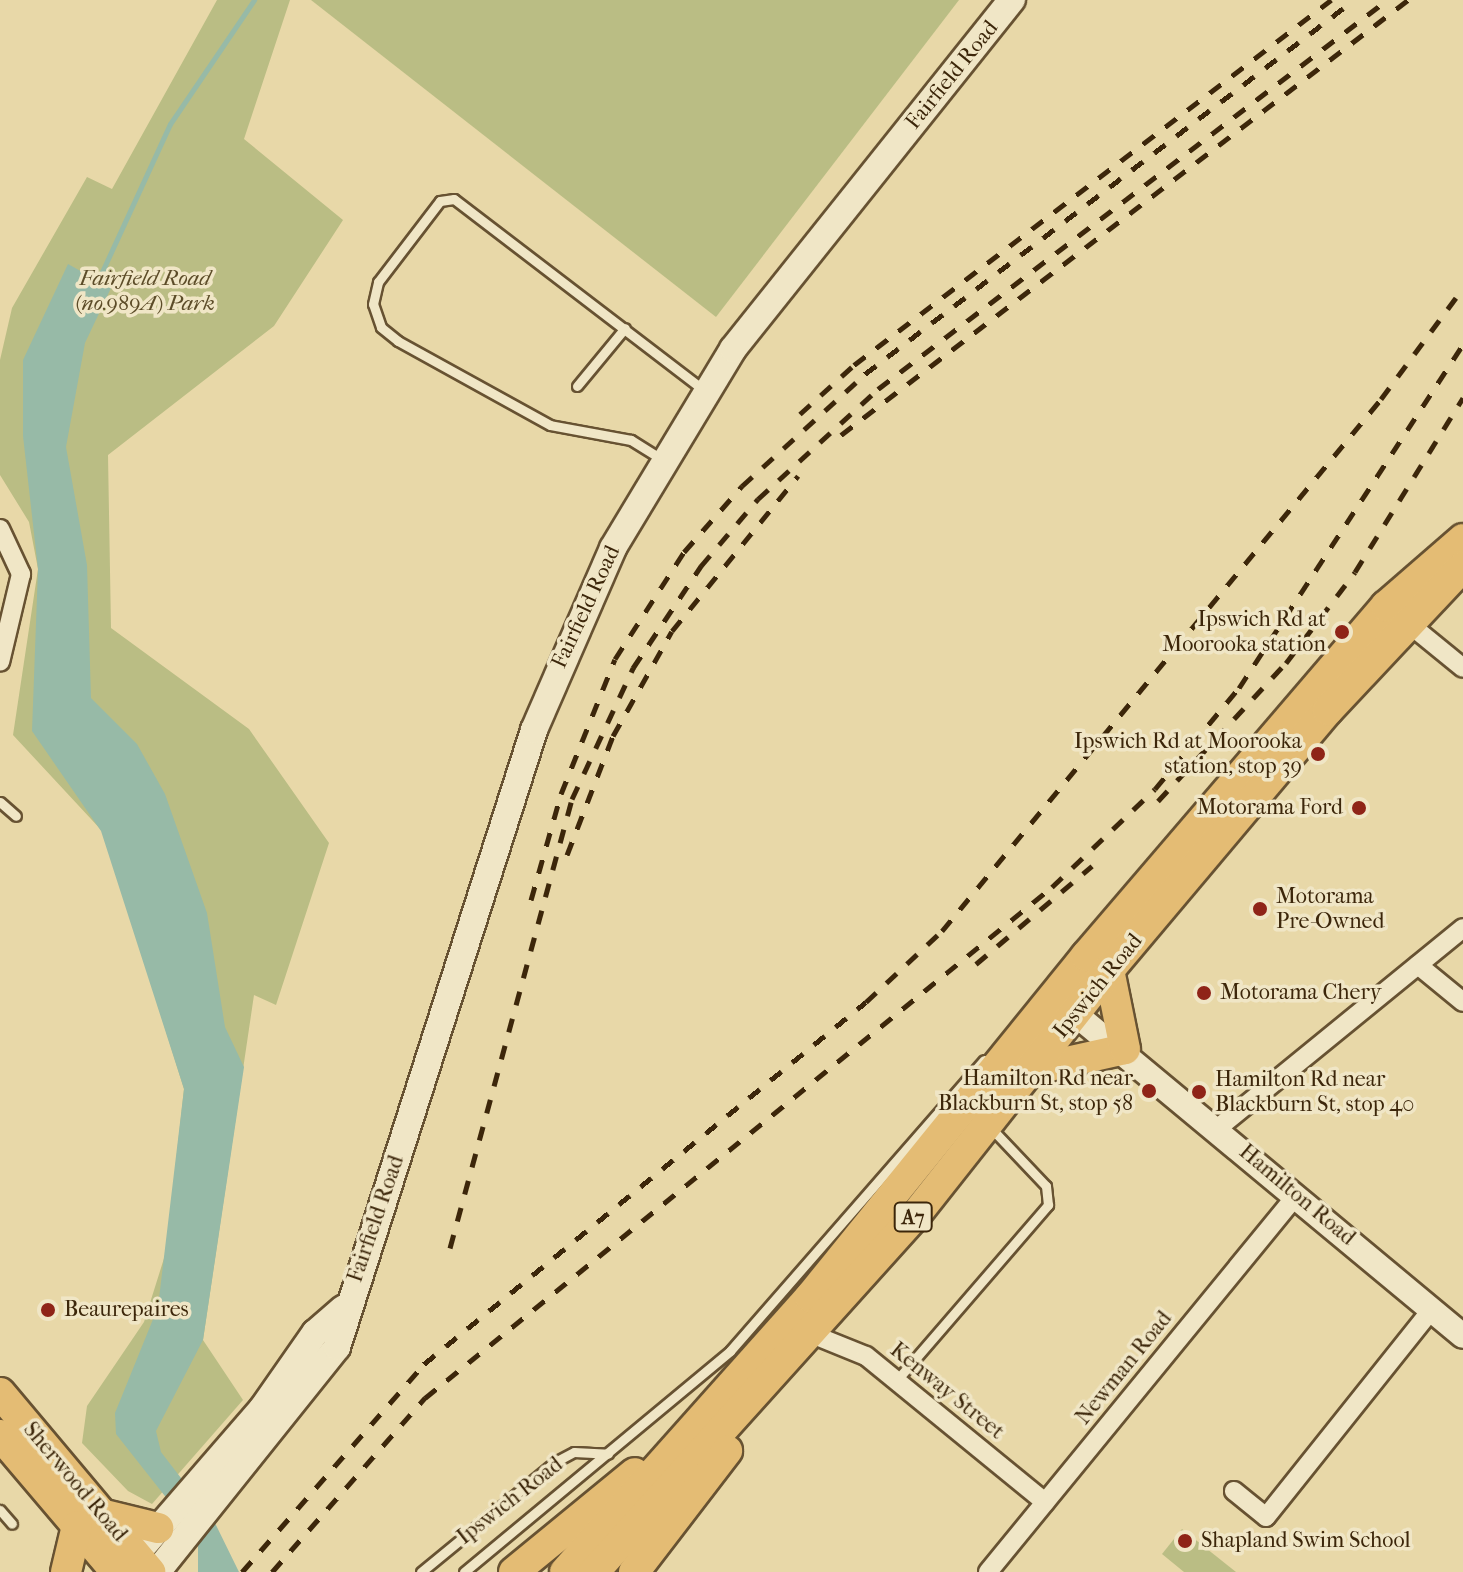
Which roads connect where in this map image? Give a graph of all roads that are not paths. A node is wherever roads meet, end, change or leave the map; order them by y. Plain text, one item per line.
1 (1012, 0) edge
2 (625, 328) junction
3 (577, 386) dead end
4 (704, 390) junction
5 (663, 460) junction
6 (0, 529) edge
7 (1463, 539) edge
8 (1463, 566) edge
9 (1396, 614) junction
10 (0, 662) edge
11 (1463, 668) edge
12 (0, 802) edge
13 (16, 816) dead end
14 (1463, 928) edge
15 (1418, 965) junction
16 (1109, 970) junction
17 (1463, 1002) edge
18 (1064, 1004) junction
19 (1018, 1040) junction
20 (1125, 1049) junction
21 (1031, 1070) junction
22 (987, 1124) junction
23 (1218, 1128) junction
24 (1297, 1195) junction
25 (343, 1309) junction
26 (1431, 1310) junction
27 (809, 1333) junction
28 (1463, 1336) edge
29 (896, 1381) junction
30 (0, 1393) edge
31 (739, 1411) junction
32 (0, 1435) edge
33 (608, 1454) junction
34 (660, 1464) junction
35 (1234, 1491) dead end
36 (1045, 1502) junction
37 (0, 1510) edge
38 (89, 1520) junction
39 (12, 1524) dead end
40 (170, 1528) junction
41 (136, 1568) edge
42 (66, 1572) edge
43 (421, 1572) edge
44 (464, 1572) edge
45 (514, 1572) edge
46 (565, 1572) edge
47 (594, 1572) edge
48 (634, 1572) edge
49 (988, 1572) edge

1 - 4 main road, Fairfield Road
2 - 3 lane
2 - 4 lane
2 - 5 lane
4 - 5 main road, Fairfield Road
5 - 25 main road, Fairfield Road
6 - 10 street
7 - 9 main road, Ipswich Road / A7
8 - 9 main road, Ipswich Road / A7
9 - 11 street
9 - 16 main road, Ipswich Road / A7
9 - 18 main road, Ipswich Road / A7
12 - 13 lane
14 - 15 street
15 - 17 street
15 - 23 street
16 - 18 main road, Ipswich Road / A7
16 - 20 main road
18 - 19 main road, Ipswich Road / A7
18 - 20 street, Hamilton Road
18 - 21 main road, Ipswich Road / A7
19 - 33 lane, Ipswich Road
19 - 34 main road, Ipswich Road / A7
20 - 21 main road
20 - 23 street, Hamilton Road
21 - 22 main road, Ipswich Road / A7
22 - 27 main road, Ipswich Road / A7
22 - 29 lane
23 - 24 street, Hamilton Road
24 - 26 street, Hamilton Road
24 - 36 street, Newman Road
25 - 40 main road, Fairfield Road
25 - 40 main road, Fairfield Road
26 - 28 street, Hamilton Road
26 - 35 street
27 - 29 street, Kenway Street
27 - 31 main road, Ipswich Road / A7
29 - 36 street, Kenway Street
30 - 38 main road, Sherwood Road
31 - 47 main road, A7
31 - 48 main road
32 - 38 main road, Sherwood Road
33 - 43 lane, Ipswich Road
33 - 44 lane, Ipswich Road
34 - 45 main road
34 - 46 main road, A7
36 - 49 street, Newman Road
37 - 39 lane
38 - 40 main road
38 - 41 main road, Sherwood Road
38 - 42 main road
40 - 41 main road, Fairfield Road

